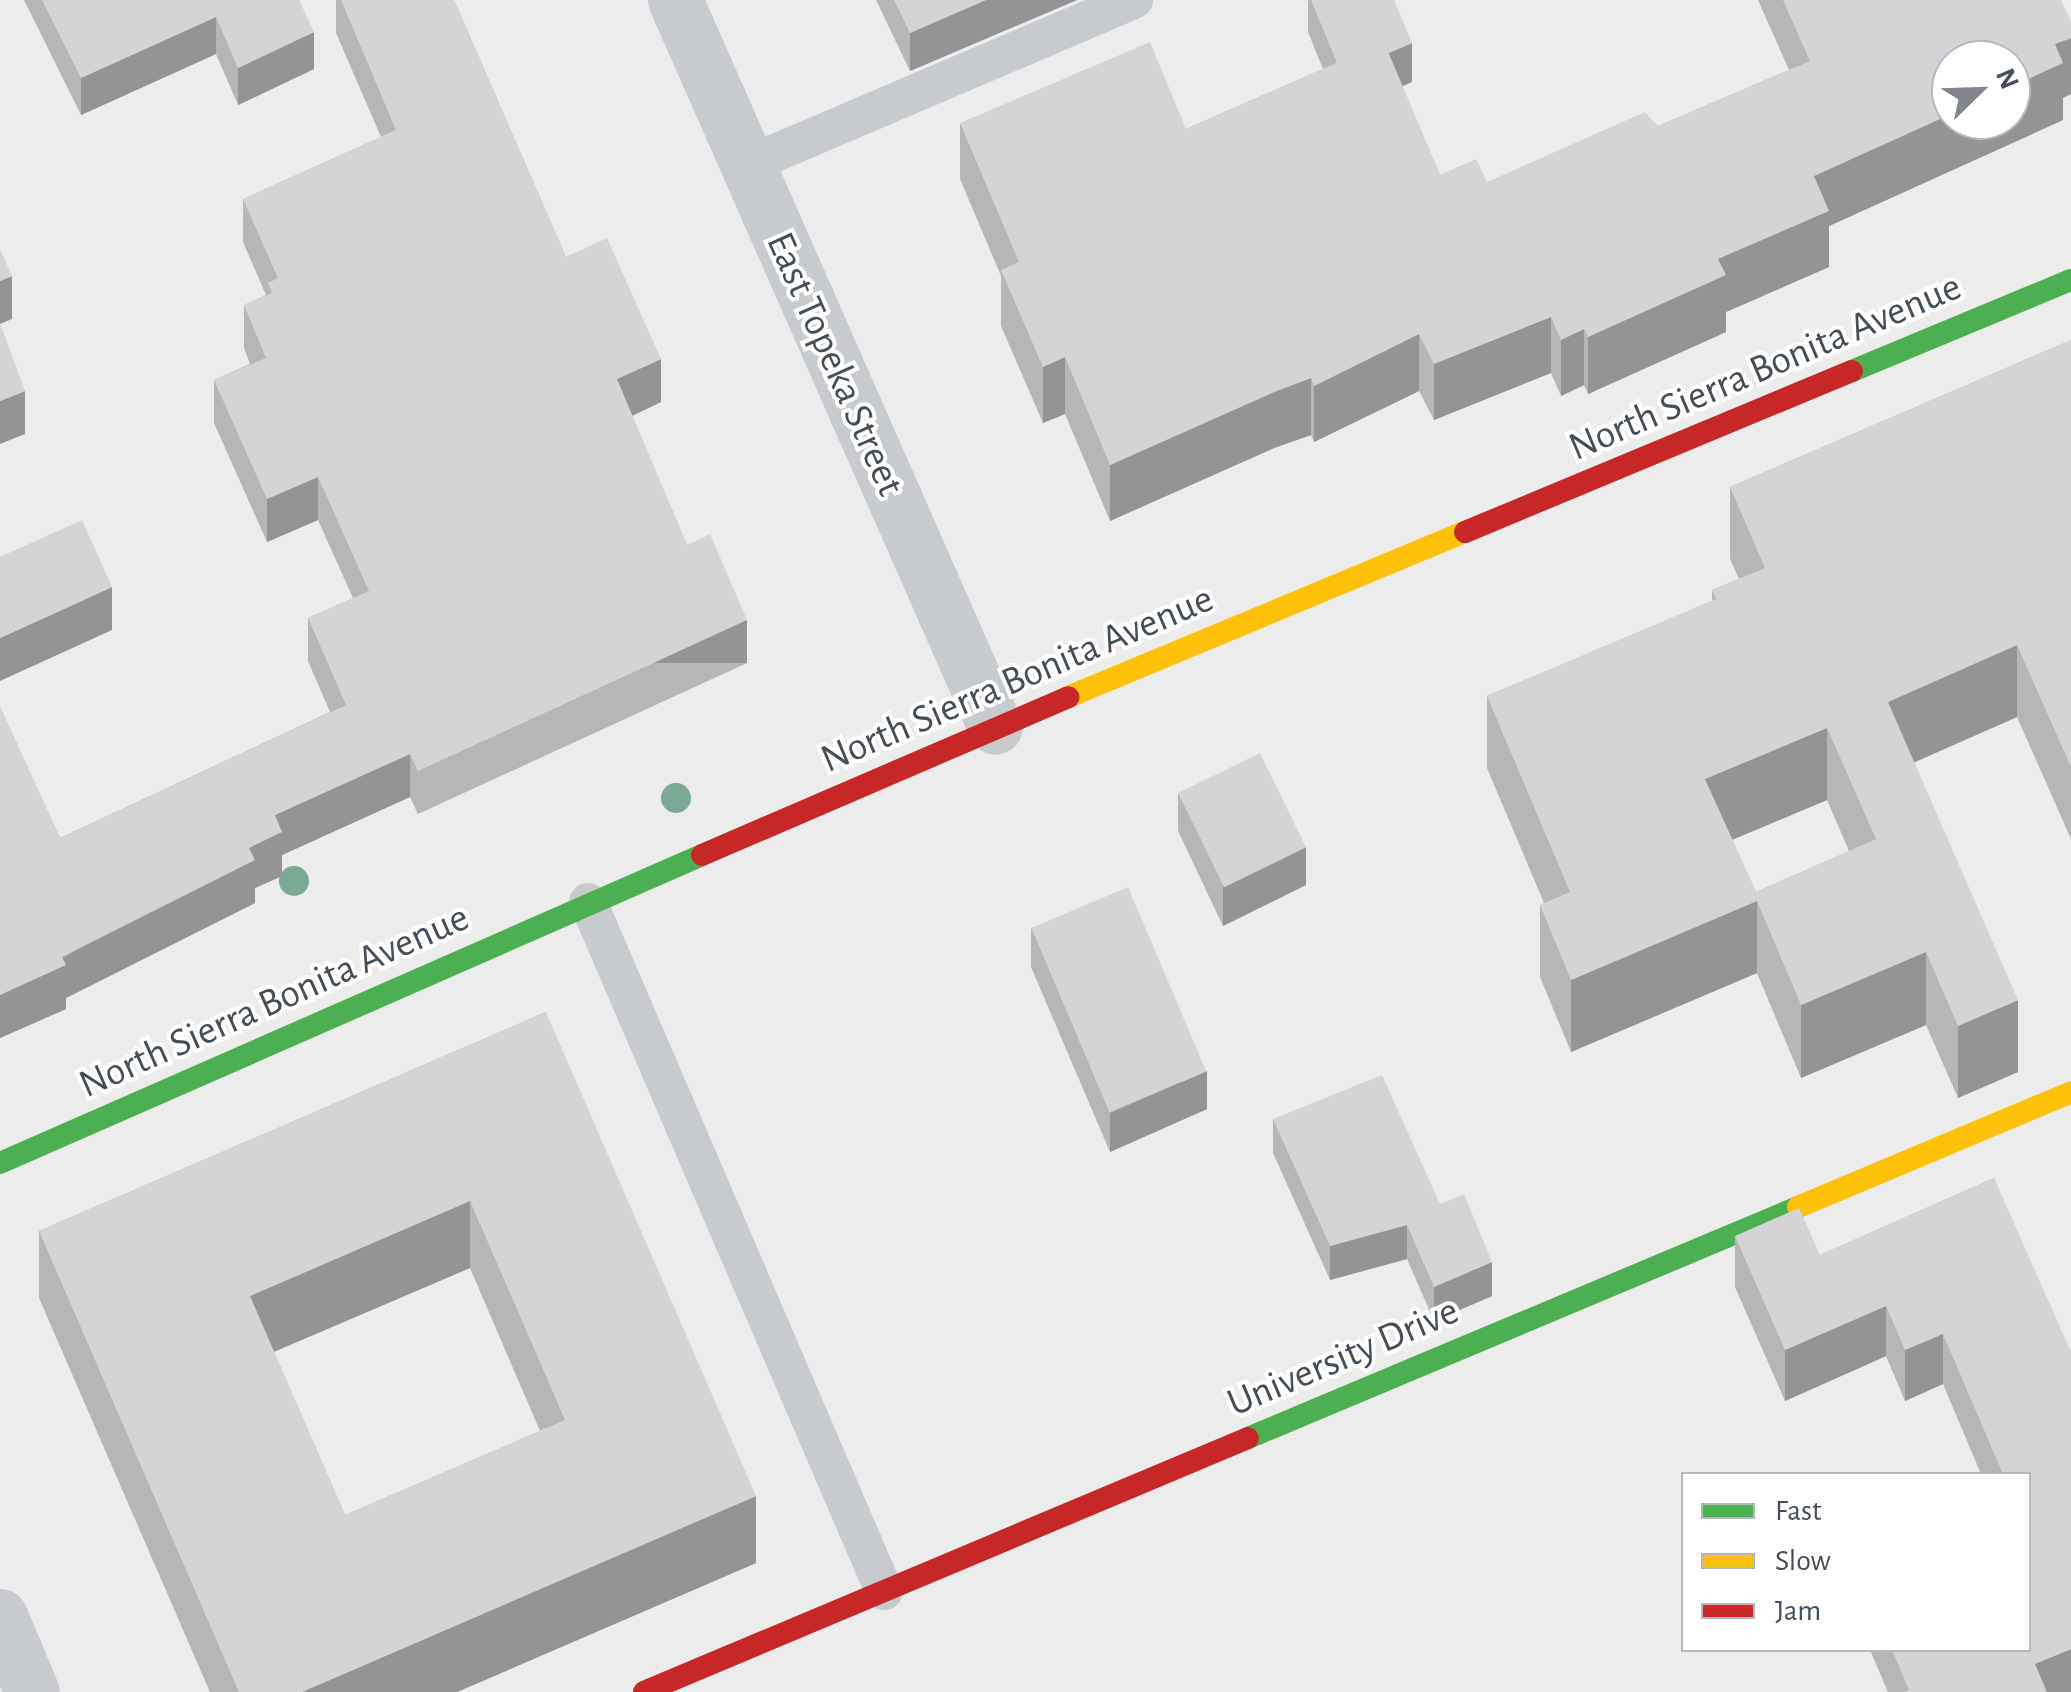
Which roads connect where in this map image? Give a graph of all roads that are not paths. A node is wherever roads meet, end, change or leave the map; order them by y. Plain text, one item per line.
1 (676, 0) edge
2 (1134, 0) edge
3 (747, 166) junction
4 (2071, 280) edge
5 (995, 727) junction
6 (588, 902) junction
7 (2071, 1092) edge
8 (0, 1163) edge
9 (884, 1591) junction
10 (0, 1616) edge
11 (32, 1692) edge
12 (644, 1692) edge

1 - 3 street, East Topeka Street
2 - 3 lane
3 - 5 street, East Topeka Street
4 - 5 street, North Sierra Bonita Avenue
5 - 6 street, North Sierra Bonita Avenue
6 - 8 street, North Sierra Bonita Avenue
6 - 9 lane
7 - 9 street, University Drive
9 - 12 street, University Drive
10 - 11 street

